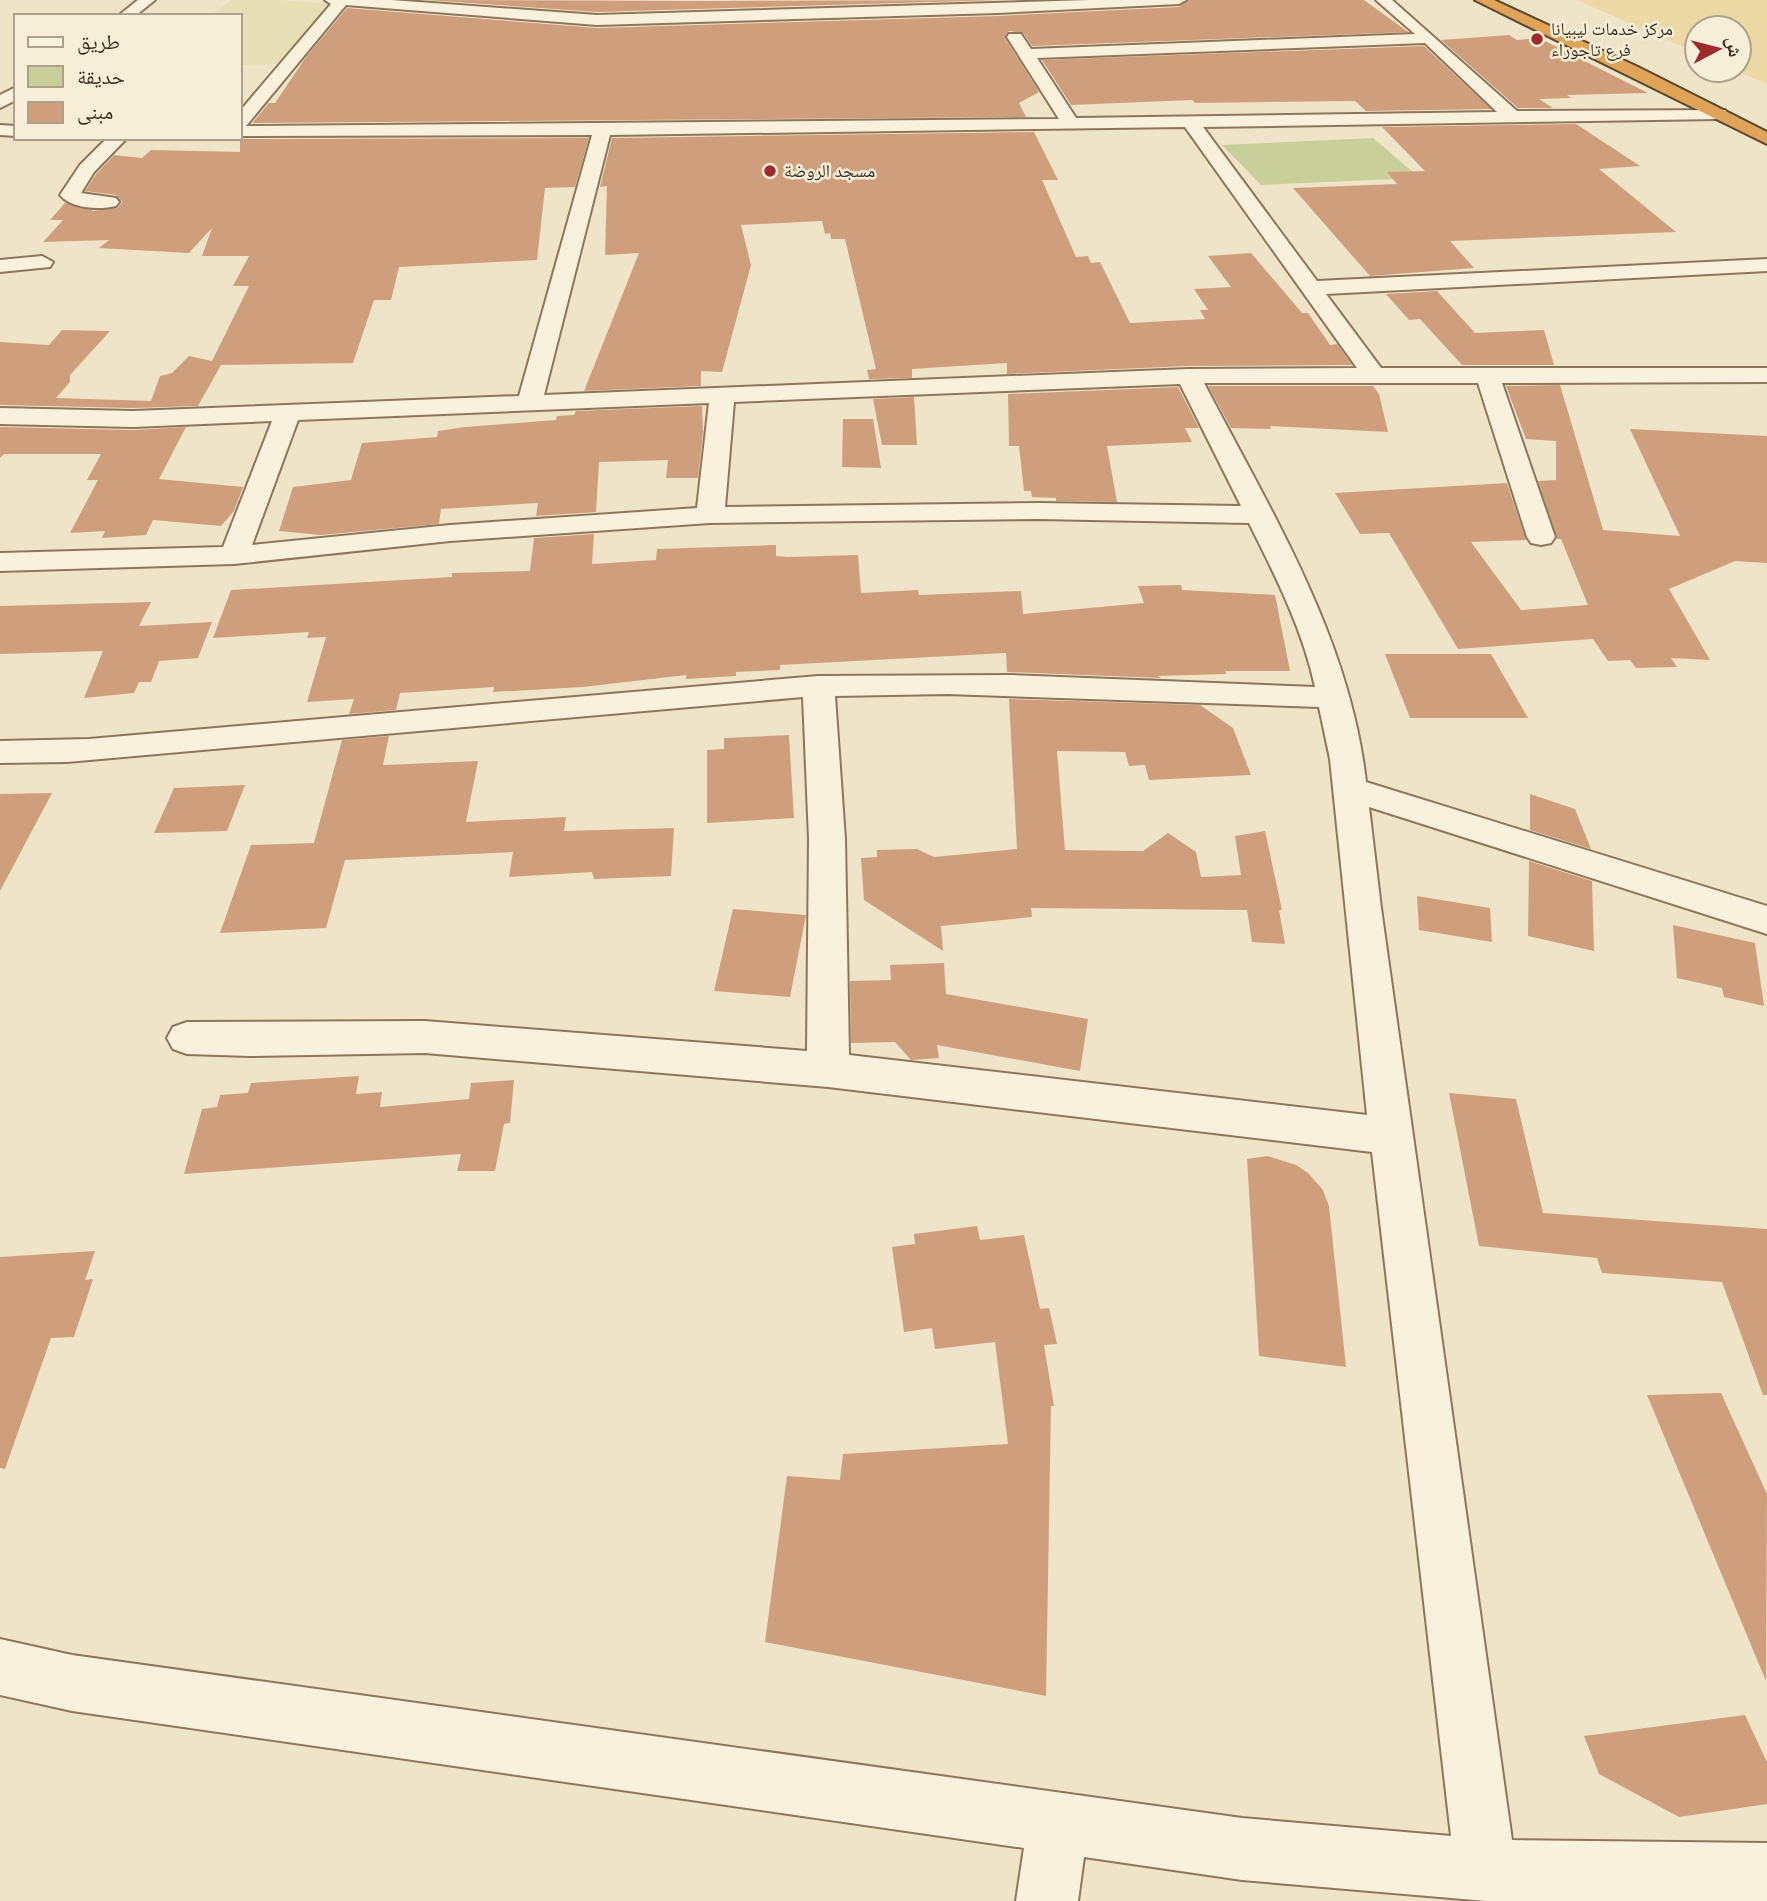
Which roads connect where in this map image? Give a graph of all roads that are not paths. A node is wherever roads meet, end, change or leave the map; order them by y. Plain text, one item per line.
1 (148, 0) edge
2 (332, 0) edge
3 (590, 0) edge
4 (1179, 0) edge
5 (1383, 0) edge
6 (1482, 0) edge
7 (342, 1) edge
8 (1115, 2) edge
9 (994, 5) edge
10 (128, 14) edge
11 (578, 20) junction
12 (1429, 38) junction
13 (1027, 54) junction
14 (1719, 114) junction
15 (1513, 117) junction
16 (242, 120) edge
17 (1189, 120) junction
18 (1070, 122) junction
19 (242, 131) edge
20 (602, 132) junction
21 (1767, 139) edge
22 (116, 140) edge
23 (109, 202) dead end
24 (42, 262) dead end
25 (1767, 265) edge
26 (0, 266) edge
27 (1309, 288) junction
28 (1373, 374) junction
29 (1487, 374) junction
30 (1767, 375) edge
31 (1188, 376) junction
32 (722, 395) junction
33 (530, 402) junction
34 (288, 412) junction
35 (0, 416) edge
36 (710, 515) junction
37 (1259, 515) junction
38 (1541, 537) dead end
39 (234, 555) junction
40 (0, 562) edge
41 (818, 686) junction
42 (1333, 698) junction
43 (0, 752) edge
44 (1350, 789) junction
45 (1767, 920) edge
46 (187, 1038) dead end
47 (828, 1070) junction
48 (1392, 1136) junction
49 (0, 1667) edge
50 (1059, 1822) junction
51 (1486, 1870) junction
52 (1767, 1874) edge
53 (1047, 1901) edge

1 - 10 street
2 - 7 street
3 - 11 street
4 - 8 street
5 - 12 street
6 - 14 highway
7 - 11 street
7 - 16 street
8 - 9 street
9 - 11 street
9 - 13 street
12 - 13 street
12 - 15 street
13 - 18 street
14 - 15 street
14 - 21 highway
15 - 17 street
17 - 18 street
17 - 27 street
18 - 20 street
19 - 20 street
20 - 33 street
22 - 23 street
24 - 26 street
25 - 27 street
27 - 28 street
28 - 29 street
28 - 31 street
29 - 30 street
29 - 38 street
31 - 32 street
31 - 37 street
32 - 33 street
32 - 36 street
33 - 34 street
34 - 35 street
34 - 39 street
36 - 37 street
36 - 39 street
37 - 42 street
39 - 40 street
41 - 42 street
41 - 43 street
41 - 47 street
42 - 44 street
44 - 45 street
44 - 48 street
46 - 47 street
47 - 48 street
48 - 51 street
49 - 50 street
50 - 51 street
50 - 53 street
51 - 52 street

